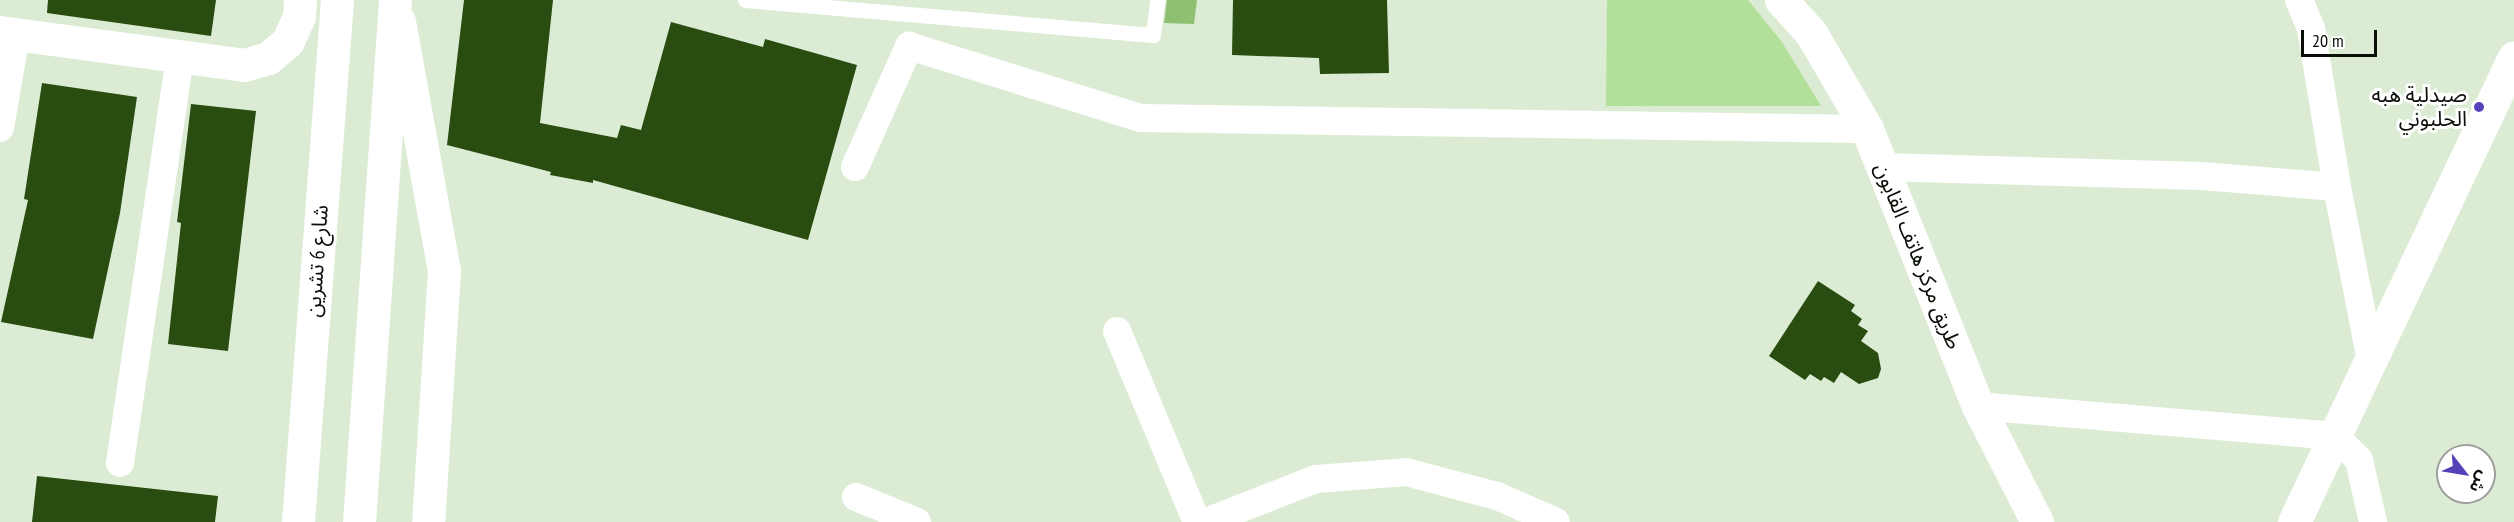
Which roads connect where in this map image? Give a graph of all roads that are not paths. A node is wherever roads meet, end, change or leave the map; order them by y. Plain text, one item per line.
1 (300, 0) edge
2 (336, 0) edge
3 (395, 0) edge
4 (745, 0) edge
5 (1157, 0) edge
6 (2299, 0) edge
7 (1783, 1) edge
8 (8, 33) edge
9 (180, 57) junction
10 (2514, 57) edge
11 (0, 128) edge
12 (1867, 129) junction
13 (855, 167) dead end
14 (1882, 167) junction
15 (2337, 187) junction
16 (1117, 331) dead end
17 (2371, 360) junction
18 (1978, 406) junction
19 (2335, 436) junction
20 (304, 451) junction
21 (120, 463) dead end
22 (856, 497) dead end
23 (281, 522) edge
24 (298, 522) edge
25 (359, 522) edge
26 (428, 522) edge
27 (916, 522) edge
28 (1197, 522) edge
29 (1206, 522) edge
30 (1556, 522) edge
31 (2037, 522) edge
32 (2294, 522) edge
33 (2373, 522) edge

1 - 9 main road
2 - 20 main road, شارع 6 تشرين
3 - 25 main road
3 - 26 main road
4 - 5 lane
6 - 15 street
7 - 12 main road, طريق مركز هاتف القابون
8 - 9 main road
8 - 11 street
9 - 21 street
10 - 17 main road
12 - 13 street
12 - 14 main road, طريق مركز هاتف القابون
14 - 15 street
14 - 18 main road, طريق مركز هاتف القابون
15 - 17 street
16 - 28 street
17 - 19 main road
18 - 19 street
18 - 31 main road, طريق مركز هاتف القابون
19 - 32 main road
19 - 33 street
20 - 23 main road
20 - 24 main road, شارع 6 تشرين
22 - 27 street
29 - 30 street

